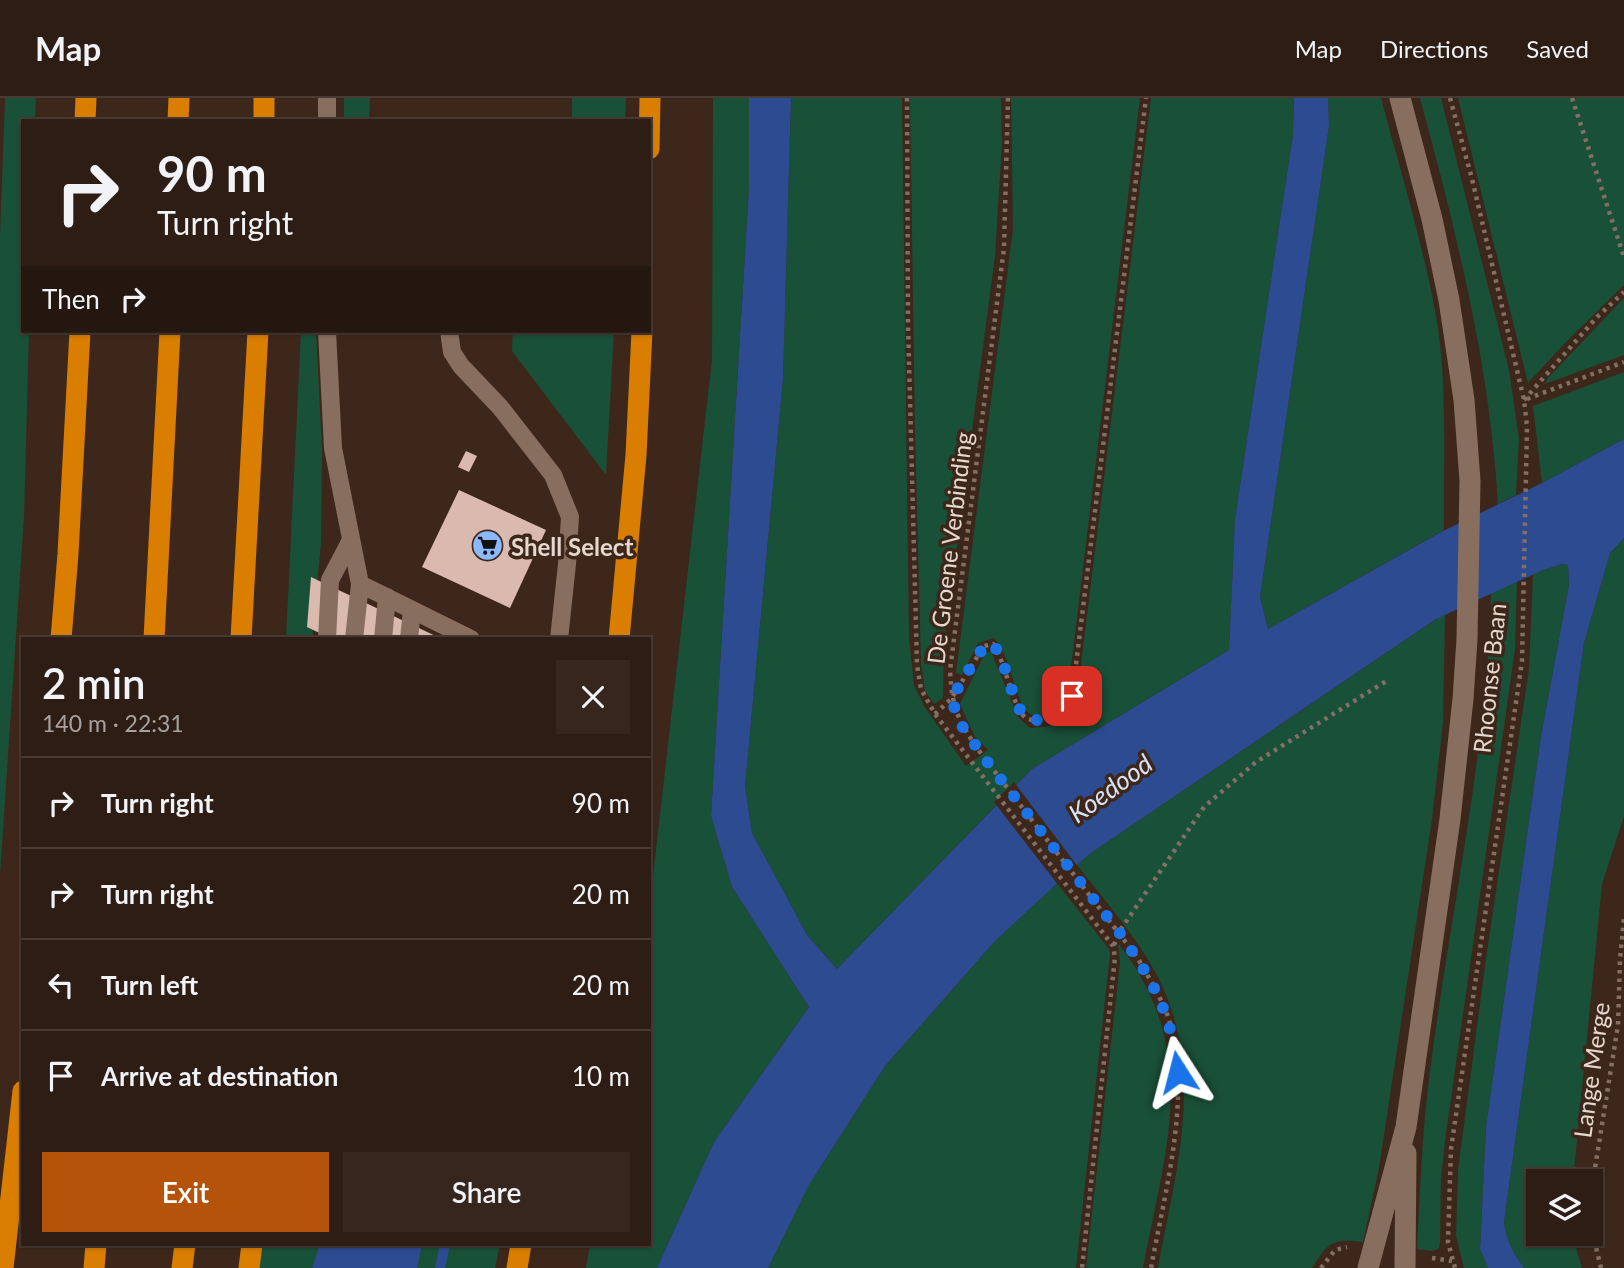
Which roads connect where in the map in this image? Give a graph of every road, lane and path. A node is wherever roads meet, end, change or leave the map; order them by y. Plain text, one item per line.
1 (86, 98) edge
2 (179, 98) edge
3 (264, 98) edge
4 (327, 98) edge
5 (650, 98) edge
6 (907, 98) edge
7 (1008, 98) edge
8 (1146, 98) edge
9 (1400, 98) edge
10 (1450, 98) edge
11 (1572, 98) edge
12 (85, 119) edge
13 (178, 119) edge
14 (264, 119) edge
15 (327, 119) edge
16 (650, 119) edge
17 (1624, 257) edge
18 (1624, 292) edge
19 (80, 333) edge
20 (170, 333) edge
21 (258, 333) edge
22 (327, 333) edge
23 (449, 333) edge
24 (642, 333) edge
25 (1624, 362) edge
26 (1524, 401) junction
27 (351, 540) junction
28 (360, 584) junction
29 (387, 597) junction
30 (412, 610) junction
31 (432, 620) junction
32 (461, 636) edge
33 (61, 637) edge
34 (154, 637) edge
35 (241, 637) edge
36 (327, 637) edge
37 (354, 637) edge
38 (383, 637) edge
39 (409, 637) edge
40 (430, 637) edge
41 (559, 637) edge
42 (619, 637) edge
43 (1388, 680) dead end
44 (951, 699) junction
45 (935, 714) junction
46 (1624, 918) edge
47 (1119, 932) junction
48 (1113, 946) junction
49 (21, 1109) edge
50 (1406, 1127) junction
51 (96, 1246) edge
52 (185, 1246) edge
53 (252, 1246) edge
54 (522, 1246) edge
55 (3, 1268) edge
56 (94, 1268) edge
57 (182, 1268) edge
58 (248, 1268) edge
59 (517, 1268) edge
60 (1082, 1268) edge
61 (1151, 1268) edge
62 (1368, 1268) edge
63 (1405, 1268) edge
64 (1455, 1268) edge
65 (1601, 1268) edge

1 - 12 highway
2 - 13 highway
3 - 14 highway
4 - 15 lane
5 - 16 highway
6 - 45 path
7 - 44 path, De Groene Verbinding
8 - 44 path
9 - 50 main road, Rhoonse Baan
10 - 26 path, Rhoonse Baan
11 - 17 path
18 - 26 path
19 - 33 highway
20 - 34 highway
21 - 35 highway
22 - 27 lane
23 - 41 lane
24 - 42 highway
25 - 26 path
26 - 64 path, Rhoonse Baan
27 - 28 lane
27 - 36 lane
28 - 29 lane
28 - 37 lane
29 - 30 lane
29 - 38 lane
30 - 31 lane
30 - 39 lane
31 - 32 lane
31 - 40 lane
43 - 47 path
44 - 45 path
44 - 47 path, De Groene Verbinding
45 - 48 path
46 - 65 path, Lange Merge
47 - 48 path
47 - 61 path, De Groene Verbinding
48 - 60 path
49 - 55 highway
50 - 62 main road, Rhoonse Baan
50 - 63 main road, Rhoonse Baan
51 - 56 highway
52 - 57 highway
53 - 58 highway
54 - 59 highway

